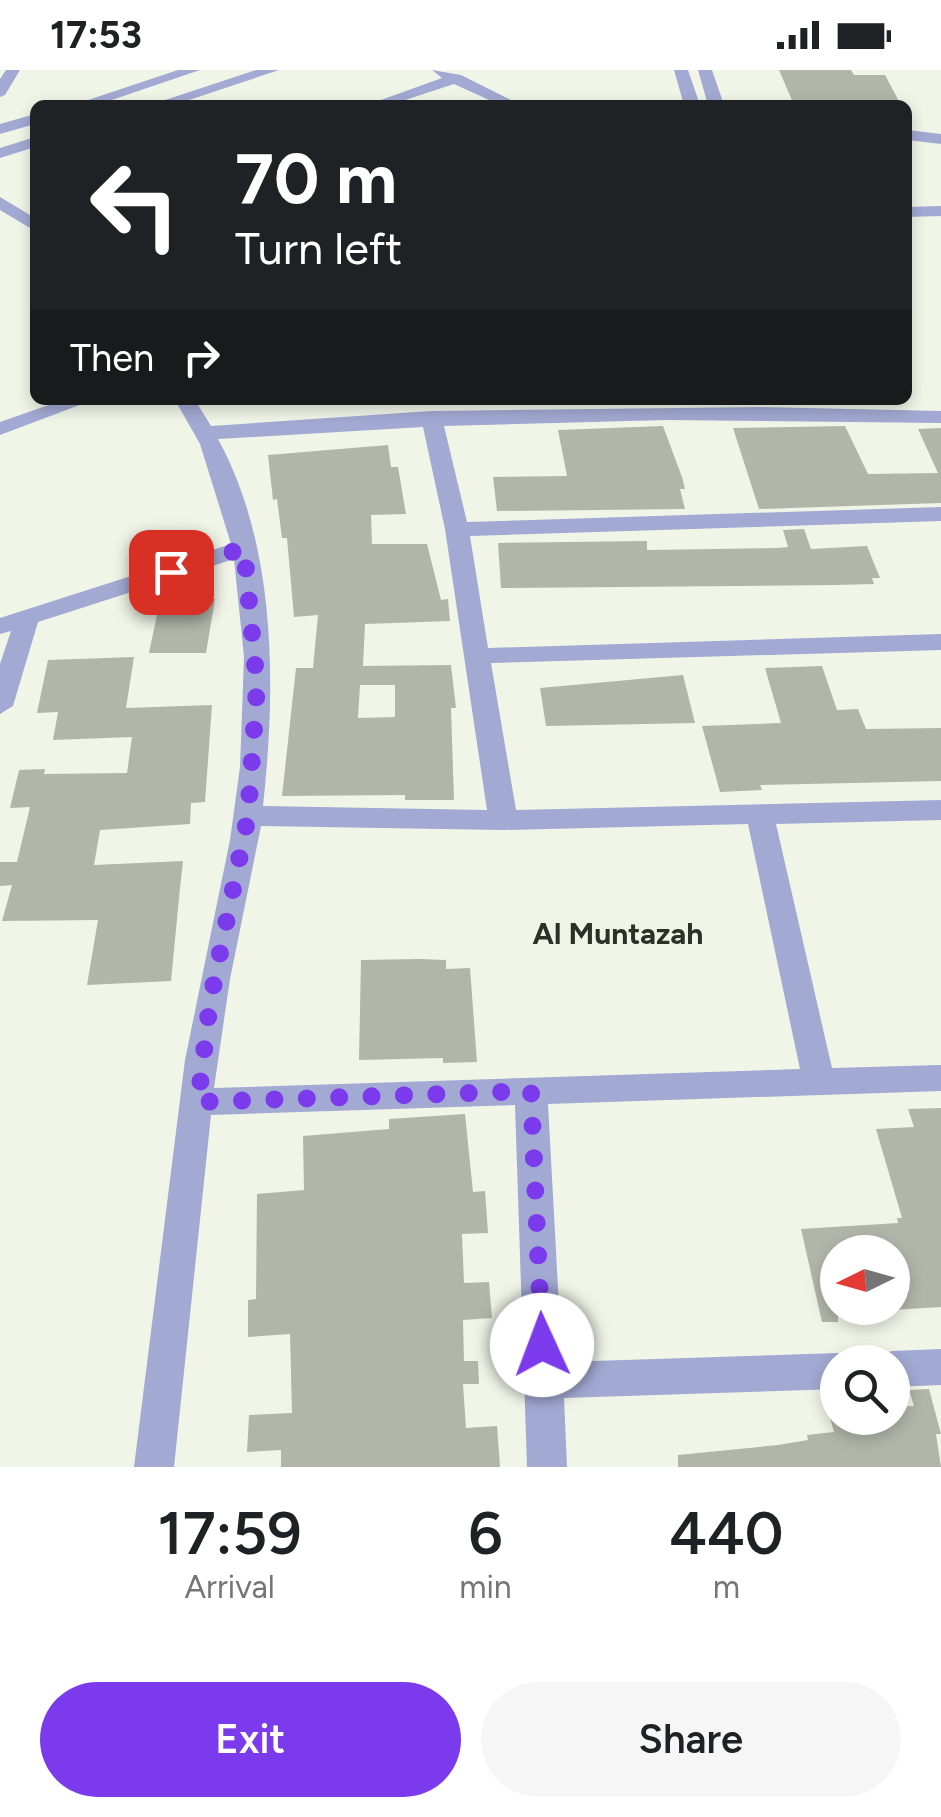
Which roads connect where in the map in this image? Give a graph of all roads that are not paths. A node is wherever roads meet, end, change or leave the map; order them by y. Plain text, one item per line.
1 (14, 70) edge
2 (193, 70) edge
3 (272, 70) edge
4 (437, 70) edge
5 (680, 70) edge
6 (705, 70) edge
7 (168, 74) edge
8 (456, 78) junction
9 (0, 92) edge
10 (95, 100) edge
11 (174, 100) edge
12 (390, 100) edge
13 (502, 100) edge
14 (690, 100) edge
15 (714, 100) edge
16 (30, 120) edge
17 (0, 129) edge
18 (912, 135) edge
19 (941, 139) edge
20 (30, 143) edge
21 (5, 147) edge
22 (0, 202) edge
23 (912, 212) edge
24 (941, 212) edge
25 (29, 222) edge
26 (0, 226) edge
27 (67, 405) edge
28 (188, 405) edge
29 (802, 406) edge
30 (432, 417) junction
31 (941, 417) edge
32 (1, 426) edge
33 (208, 433) junction
34 (941, 514) edge
35 (456, 529) junction
36 (244, 548) junction
37 (27, 618) junction
38 (0, 626) edge
39 (941, 642) edge
40 (476, 656) junction
41 (0, 706) edge
42 (941, 810) edge
43 (760, 814) junction
44 (248, 816) junction
45 (502, 820) junction
46 (941, 1078) edge
47 (819, 1082) junction
48 (531, 1091) junction
49 (198, 1102) junction
50 (941, 1367) edge
51 (910, 1368) edge
52 (820, 1371) edge
53 (543, 1381) junction
54 (154, 1467) edge
55 (547, 1467) edge

1 - 9 street
2 - 7 street
3 - 11 street
4 - 8 street
5 - 14 street
6 - 15 street
7 - 10 street
8 - 12 street
8 - 13 street
16 - 17 street
18 - 19 street
20 - 21 street
22 - 25 street
23 - 24 street
25 - 26 street
27 - 32 street
28 - 33 street
29 - 30 street
29 - 31 street
30 - 33 street
30 - 35 street
33 - 36 street
34 - 35 street
35 - 40 street
36 - 37 street
36 - 44 street
37 - 38 street
37 - 41 street
39 - 40 street
40 - 45 street
42 - 43 street
43 - 45 street
43 - 47 street
44 - 45 street
44 - 49 street
46 - 47 street
47 - 48 street
48 - 49 street
48 - 53 street
49 - 54 street
50 - 51 street
52 - 53 street
53 - 55 street

